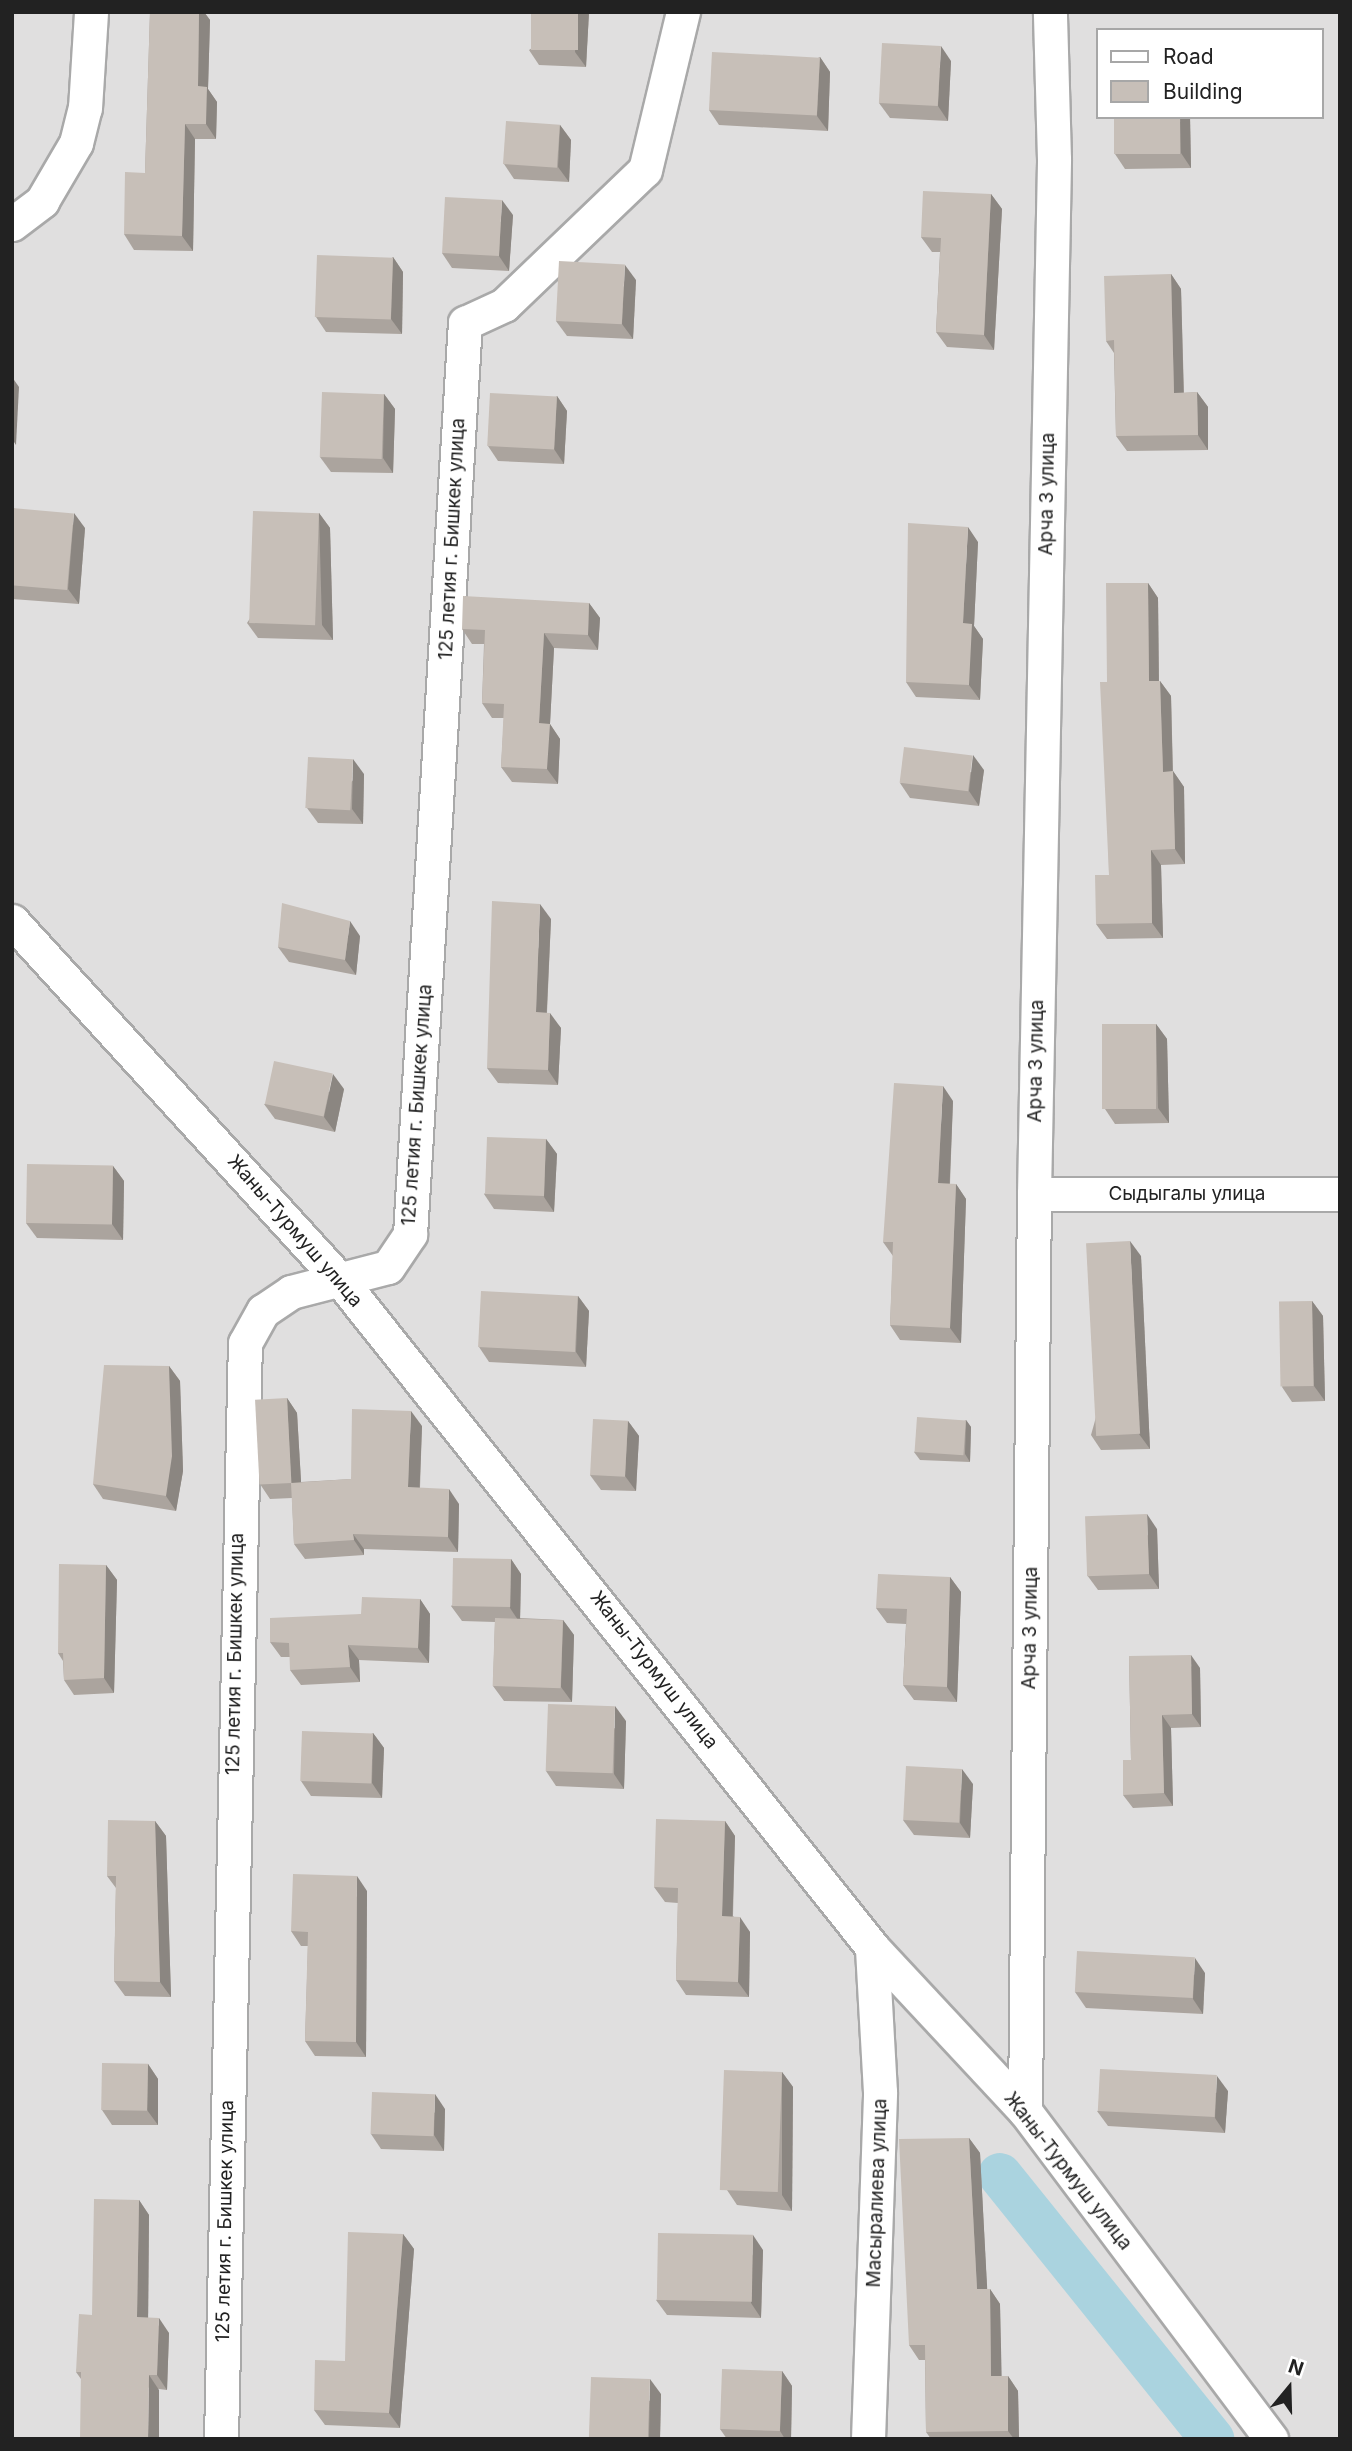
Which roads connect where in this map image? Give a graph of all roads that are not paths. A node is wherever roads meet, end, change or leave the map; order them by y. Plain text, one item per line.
1 (91, 12) edge
2 (683, 12) edge
3 (1050, 12) edge
4 (12, 224) edge
5 (12, 921) edge
6 (1034, 1194) junction
7 (1340, 1194) edge
8 (341, 1281) junction
9 (872, 1947) junction
10 (1025, 2111) junction
11 (221, 2439) edge
12 (868, 2439) edge
13 (1271, 2439) edge

1 - 4 street
2 - 8 street, 125 летия г. Бишкек улица
3 - 6 street, Арча 3 улица
5 - 8 street, Жаны-Турмуш улица
6 - 7 street, Сыдыгалы улица
6 - 10 street, Арча 3 улица
8 - 9 street, Жаны-Турмуш улица
8 - 11 street, 125 летия г. Бишкек улица
9 - 10 street, Жаны-Турмуш улица
9 - 12 street, Масыралиева улица
10 - 13 street, Жаны-Турмуш улица

